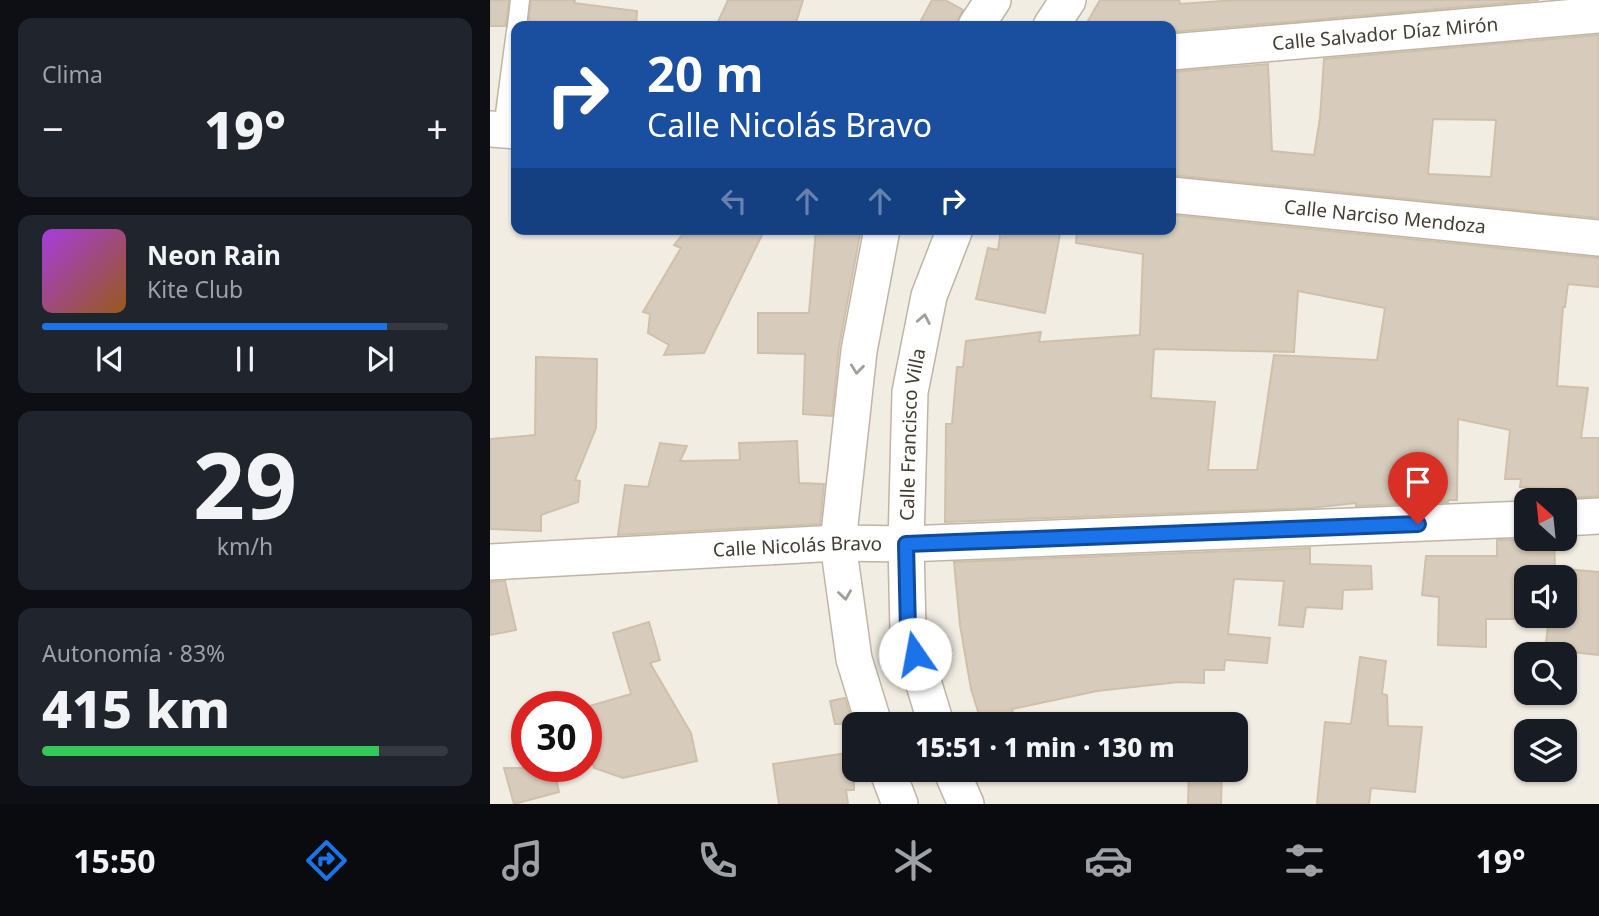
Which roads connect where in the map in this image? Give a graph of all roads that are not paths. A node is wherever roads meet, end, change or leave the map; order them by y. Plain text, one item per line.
1 (520, 0) edge
2 (993, 0) edge
3 (1068, 0) edge
4 (1599, 15) edge
5 (518, 21) edge
6 (979, 21) edge
7 (1054, 21) edge
8 (1176, 52) edge
9 (511, 72) edge
10 (503, 130) edge
11 (1176, 196) edge
12 (881, 235) edge
13 (953, 235) edge
14 (1599, 238) edge
15 (1599, 516) edge
16 (1577, 517) edge
17 (1514, 519) edge
18 (838, 543) junction
19 (906, 544) junction
20 (490, 562) edge
21 (870, 712) edge
22 (932, 712) edge
23 (892, 782) edge
24 (956, 782) edge
25 (900, 804) edge
26 (966, 804) edge

1 - 5 lane
2 - 6 street
3 - 7 street
4 - 8 street, Calle Salvador Díaz Mirón
9 - 10 lane
11 - 14 street, Calle Narciso Mendoza
12 -> 18 street
19 -> 13 street, Calle Francisco Villa
15 - 16 street
17 - 19 street, Calle Nicolás Bravo
18 - 19 street, Calle Nicolás Bravo
18 - 20 street, Calle Nicolás Bravo
18 -> 21 street
19 - 22 street, Calle Francisco Villa
23 - 25 street
24 - 26 street

